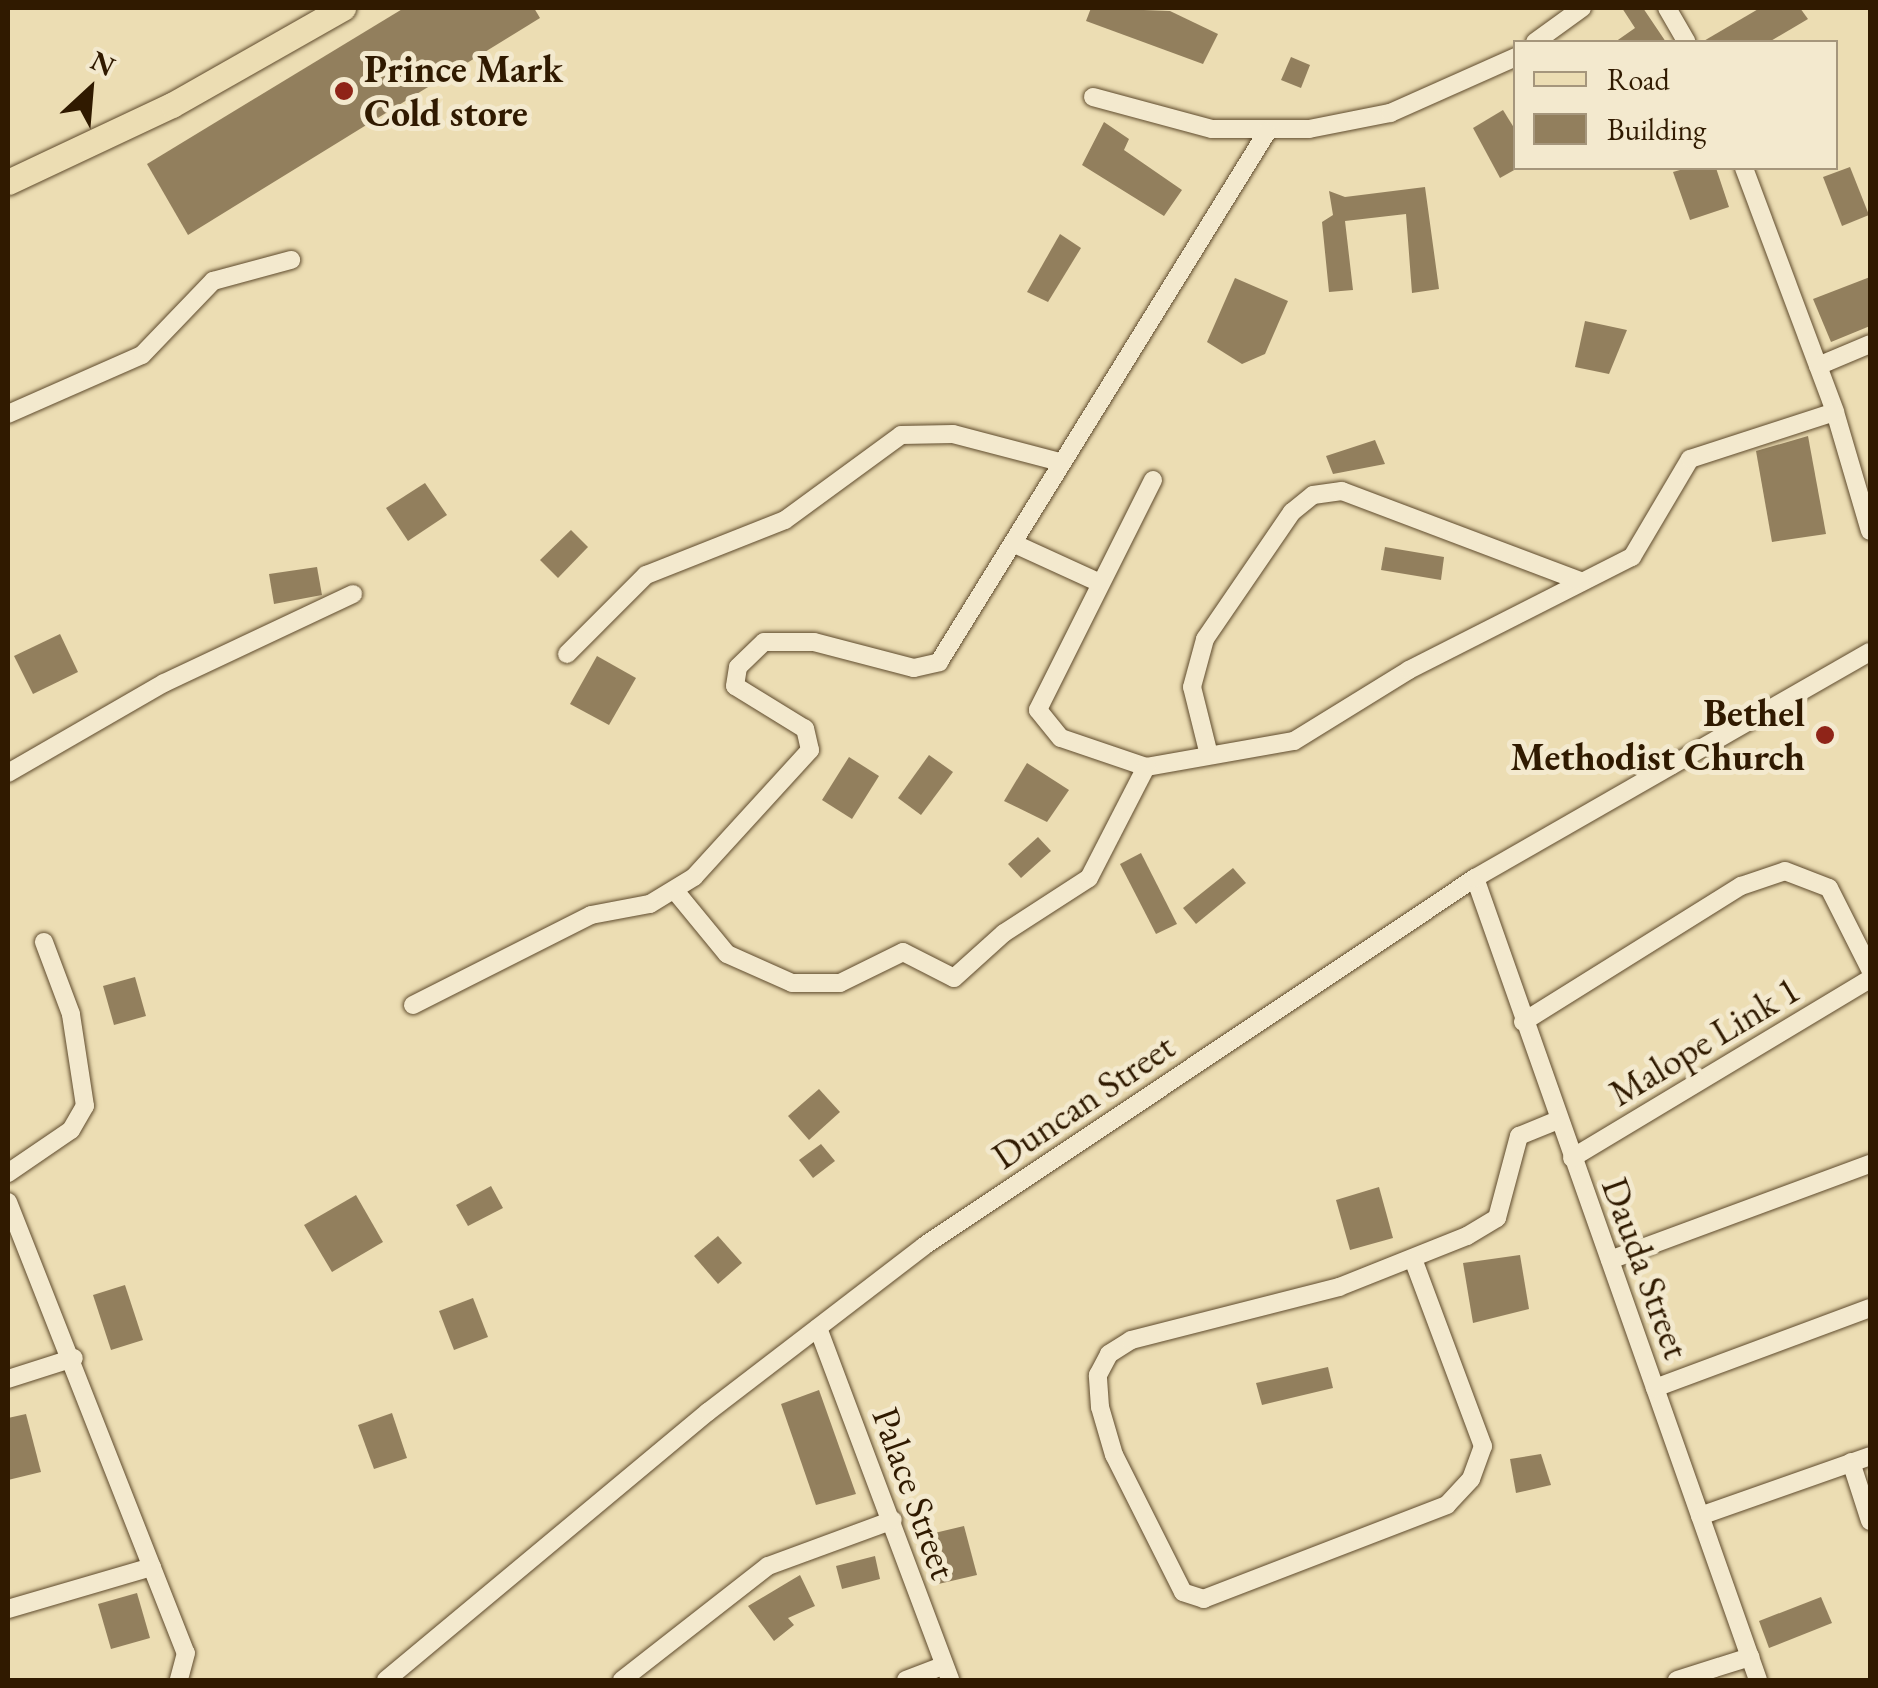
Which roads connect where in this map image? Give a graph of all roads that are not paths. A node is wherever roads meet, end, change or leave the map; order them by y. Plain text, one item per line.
1 (343, 8) edge
2 (1582, 8) edge
3 (1668, 8) edge
4 (1538, 40) edge
5 (1686, 40) edge
6 (1513, 58) edge
7 (1093, 97) dead end
8 (1267, 132) junction
9 (1745, 170) edge
10 (8, 182) edge
11 (292, 260) dead end
12 (1870, 344) edge
13 (1818, 366) junction
14 (1836, 412) junction
15 (8, 414) edge
16 (1060, 462) junction
17 (1153, 480) dead end
18 (1870, 531) edge
19 (1017, 544) junction
20 (1580, 581) junction
21 (1098, 582) junction
22 (353, 594) dead end
23 (1870, 652) edge
24 (567, 654) dead end
25 (1209, 756) junction
26 (1146, 767) junction
27 (8, 773) edge
28 (1475, 878) junction
29 (676, 892) junction
30 (44, 942) dead end
31 (1870, 969) edge
32 (1870, 979) edge
33 (412, 1005) dead end
34 (1523, 1022) junction
35 (1558, 1120) junction
36 (1572, 1158) junction
37 (1870, 1164) edge
38 (8, 1173) edge
39 (8, 1202) edge
40 (1413, 1258) junction
41 (1610, 1260) junction
42 (1870, 1308) edge
43 (818, 1328) junction
44 (74, 1358) junction
45 (8, 1379) edge
46 (1655, 1388) junction
47 (1870, 1456) edge
48 (1851, 1462) junction
49 (1700, 1516) junction
50 (893, 1520) junction
51 (1870, 1521) edge
52 (152, 1567) junction
53 (8, 1609) edge
54 (1750, 1657) junction
55 (946, 1673) edge
56 (179, 1680) edge
57 (386, 1680) edge
58 (622, 1680) edge
59 (906, 1680) edge
60 (1677, 1680) edge
61 (1758, 1680) edge

1 - 10 main road
2 - 4 street
3 - 5 street
6 - 8 street
7 - 8 street
8 - 16 street
9 - 13 street
11 - 15 street
12 - 13 street
13 - 14 street
14 - 18 street
14 - 20 street
16 - 19 street
16 - 24 street
17 - 21 street
19 - 21 street
19 - 29 street
20 - 25 street
20 - 25 street
21 - 26 street
22 - 27 street
23 - 28 street, Duncan Street
25 - 26 street
26 - 29 street
28 - 34 street, Dauda Street
28 - 43 street, Duncan Street
29 - 33 street
30 - 38 street
31 - 34 street
32 - 36 street, Malope Link 1
34 - 35 street, Dauda Street
35 - 36 street, Dauda Street
35 - 40 street
36 - 41 street, Dauda Street
37 - 41 street
39 - 44 street
40 - 40 street
41 - 46 street, Dauda Street
42 - 46 street
43 - 50 street, Palace Street
43 - 57 street, Duncan Street
44 - 45 street
44 - 52 street
46 - 49 street, Dauda Street
47 - 48 street
48 - 49 street
48 - 51 street
49 - 54 street, Dauda Street
50 - 55 street, Palace Street
50 - 58 street
52 - 53 street
52 - 56 street
54 - 60 street
54 - 61 street, Dauda Street
55 - 59 street

